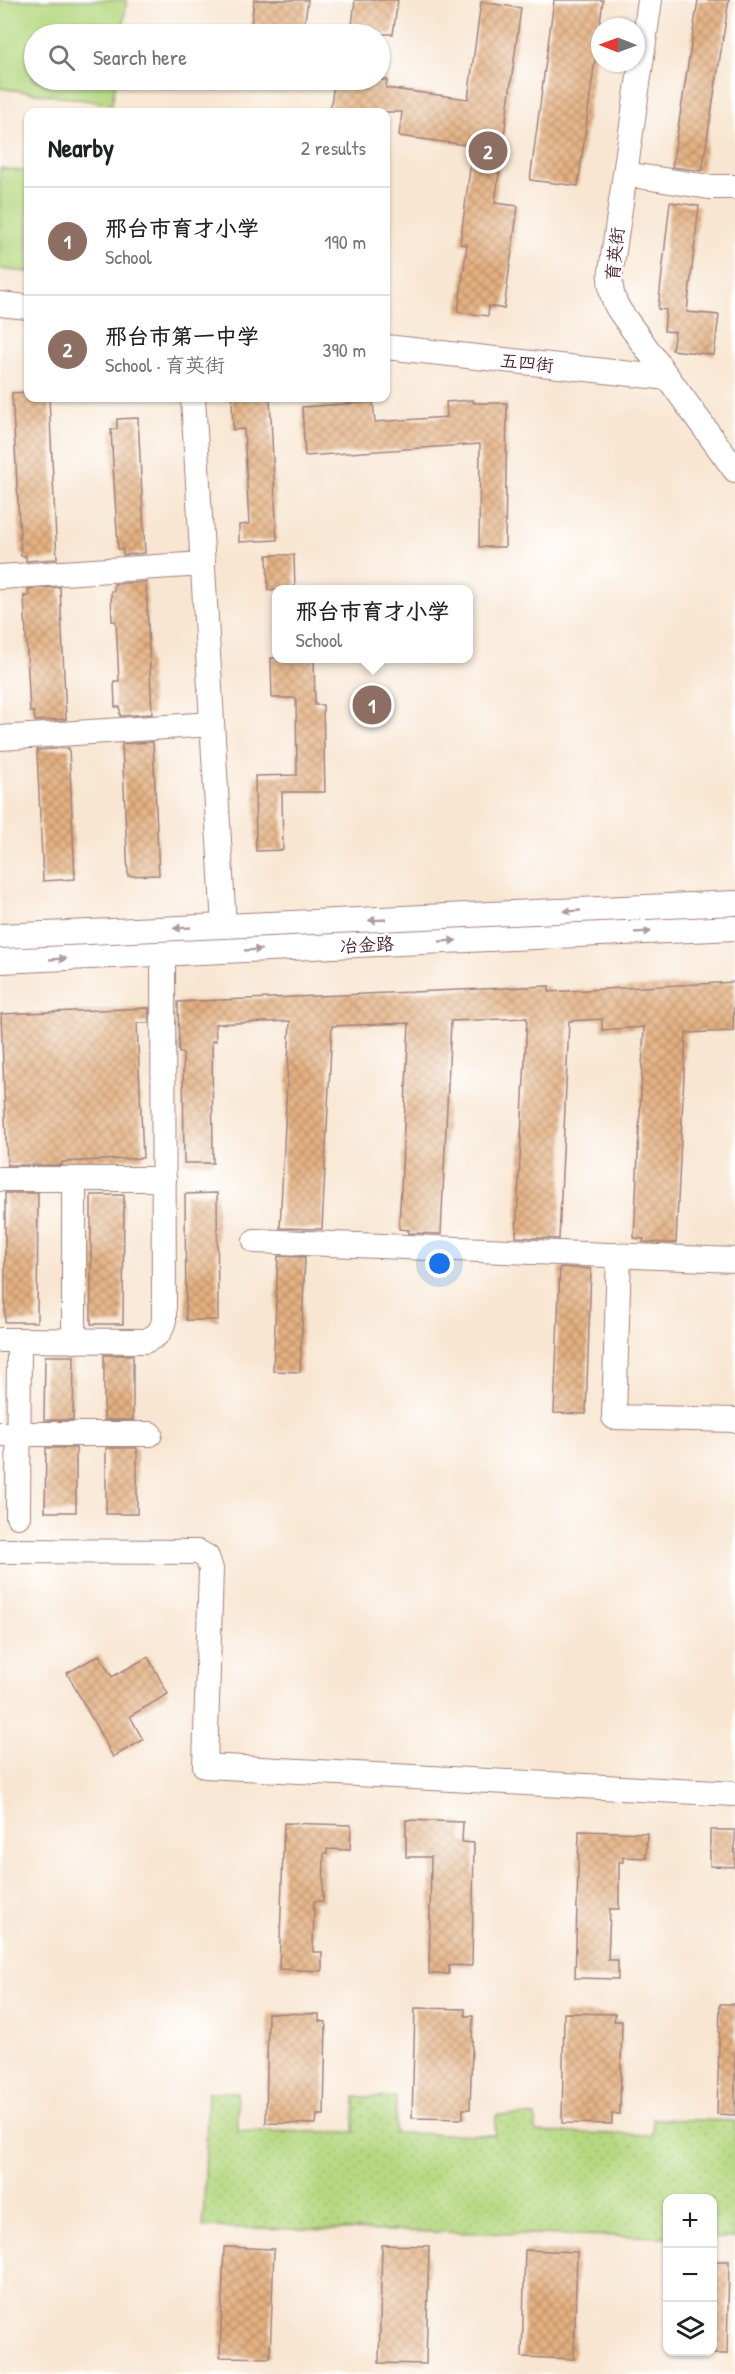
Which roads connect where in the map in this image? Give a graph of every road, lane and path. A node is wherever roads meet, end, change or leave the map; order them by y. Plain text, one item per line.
1 (650, 0) edge
2 (625, 174) junction
3 (735, 187) edge
4 (0, 304) edge
5 (24, 307) edge
6 (390, 347) edge
7 (668, 378) junction
8 (193, 402) edge
9 (735, 470) edge
10 (203, 564) junction
11 (0, 577) edge
12 (212, 724) junction
13 (0, 738) edge
14 (735, 903) edge
15 (224, 926) junction
16 (735, 928) edge
17 (0, 936) edge
18 (163, 954) junction
19 (0, 961) edge
20 (0, 1179) edge
21 (74, 1179) junction
22 (164, 1179) junction
23 (255, 1241) dead end
24 (619, 1255) junction
25 (735, 1260) edge
26 (10, 1340) edge
27 (74, 1341) junction
28 (735, 1420) edge
29 (9, 1434) edge
30 (150, 1434) dead end
31 (18, 1516) dead end
32 (0, 1551) edge
33 (735, 1794) edge

1 - 2 street, 育英街
2 - 3 street
2 - 7 street, 育英街
4 - 5 street
6 - 7 street, 五四街
7 - 9 street, 育英街
8 - 10 street
10 - 11 street
10 - 12 street
12 - 13 street
12 - 15 street
14 -> 15 street, 冶金路
15 -> 17 street, 冶金路
18 -> 16 street, 冶金路
19 -> 18 street, 冶金路
18 - 22 street
20 - 21 street
21 - 22 street
21 - 27 street
22 - 27 street
23 - 24 street
24 - 25 street
24 - 28 street
26 - 27 street
26 - 29 street
29 - 30 street
29 - 31 street
32 - 33 street

